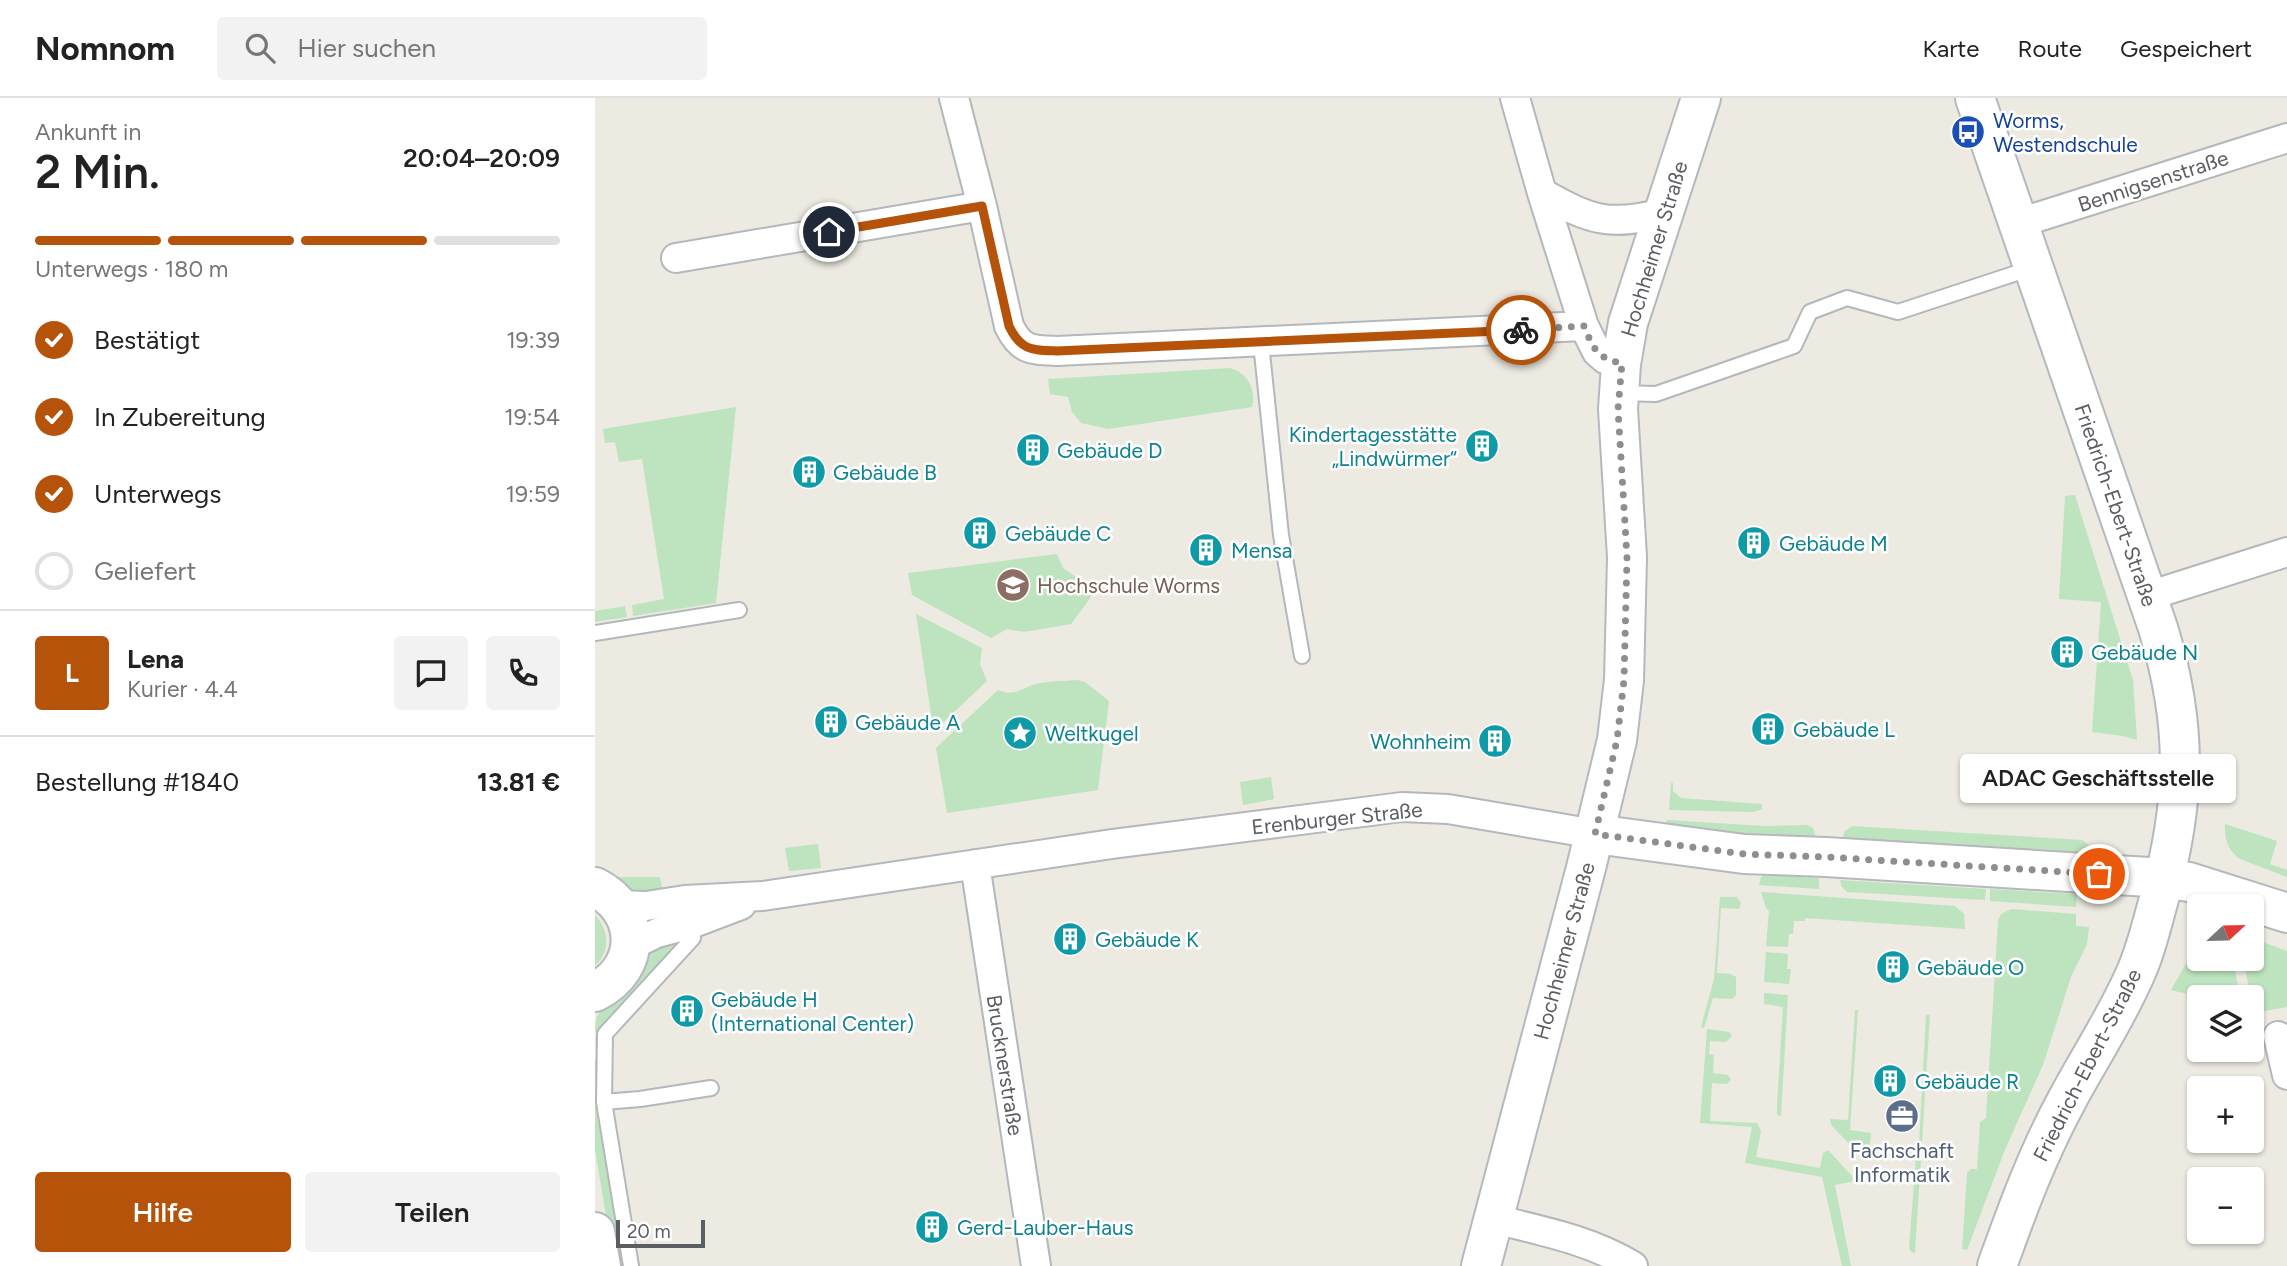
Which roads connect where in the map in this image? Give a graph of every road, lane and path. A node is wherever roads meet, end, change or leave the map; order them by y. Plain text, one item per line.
1 (954, 98) edge
2 (1515, 98) edge
3 (1701, 98) edge
4 (1975, 98) edge
5 (2287, 138) edge
6 (1542, 193) junction
7 (982, 206) junction
8 (1663, 213) junction
9 (2019, 223) junction
10 (676, 258) dead end
11 (2035, 267) junction
12 (1584, 326) junction
13 (1261, 343) junction
14 (1620, 378) junction
15 (2287, 552) edge
16 (2148, 596) junction
17 (739, 610) dead end
18 (595, 633) edge
19 (1302, 656) dead end
20 (1595, 834) junction
21 (975, 864) junction
22 (2165, 878) junction
23 (607, 896) edge
24 (763, 896) junction
25 (2287, 913) edge
26 (691, 924) junction
27 (630, 946) junction
28 (595, 993) edge
29 (2278, 1036) dead end
30 (2287, 1075) edge
31 (711, 1088) dead end
32 (604, 1101) junction
33 (1494, 1219) junction
34 (595, 1232) edge
35 (601, 1266) edge
36 (631, 1266) edge
37 (1036, 1266) edge
38 (1481, 1266) edge
39 (1633, 1266) edge
40 (1997, 1266) edge

1 - 7 street
2 - 6 street
3 - 8 street, Hochheimer Straße
4 - 9 street, Friedrich-Ebert-Straße
5 - 9 street, Bennigsenstraße
6 - 8 street
6 - 12 street
7 - 10 street
7 - 13 street
8 - 14 street, Hochheimer Straße
9 - 11 street, Friedrich-Ebert-Straße
11 - 14 lane
11 - 16 street, Friedrich-Ebert-Straße
12 - 13 street
12 - 14 street
13 - 19 lane
14 - 20 street, Hochheimer Straße
15 - 16 street
16 - 22 street, Friedrich-Ebert-Straße
17 - 18 lane
20 - 21 street, Erenburger Straße
20 - 22 street, Erenburger Straße
20 - 33 street, Hochheimer Straße
21 - 24 street, Erenburger Straße
21 - 37 street, Brucknerstraße
22 - 25 street, Erenburger Straße
22 - 40 street, Friedrich-Ebert-Straße
23 - 24 street, Erenburger Straße
23 - 27 street
24 - 26 street, Erenburger Straße
26 - 27 street, Erenburger Straße
26 - 32 lane
27 - 28 street
29 - 30 street
31 - 32 lane
32 - 36 lane
33 - 38 street, Hochheimer Straße
33 - 39 street
34 - 35 street

